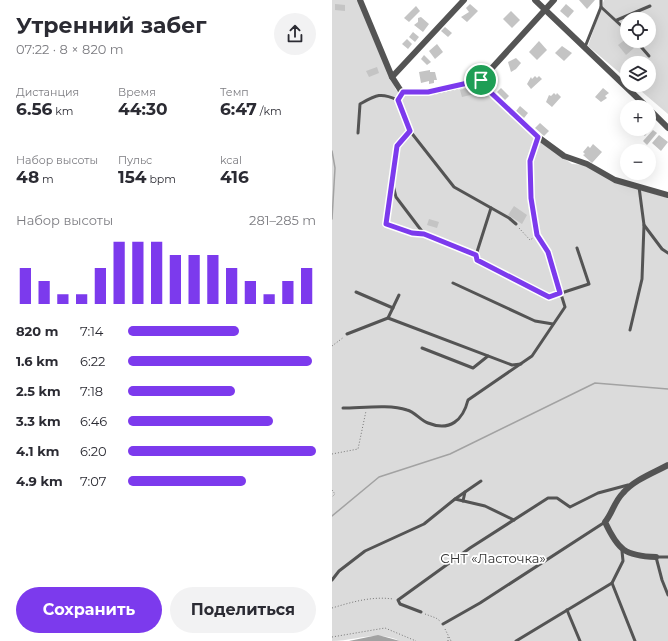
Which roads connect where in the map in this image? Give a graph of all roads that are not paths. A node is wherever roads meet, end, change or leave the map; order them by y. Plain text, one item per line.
1 (360, 0) edge
2 (464, 0) edge
3 (535, 0) edge
4 (554, 0) edge
5 (601, 0) edge
6 (650, 6) dead end
7 (601, 7) junction
8 (545, 10) junction
9 (617, 20) junction
10 (620, 23) edge
11 (585, 47) junction
12 (642, 48) edge
13 (649, 56) dead end
14 (392, 77) junction
15 (481, 80) junction
16 (403, 92) junction
17 (398, 100) junction
18 (640, 100) edge
19 (656, 116) edge
20 (668, 128) edge
21 (410, 131) junction
22 (358, 133) dead end
23 (538, 137) junction
24 (392, 181) junction
25 (639, 187) junction
26 (668, 195) edge
27 (491, 208) junction
28 (516, 224) road end
29 (644, 225) junction
30 (424, 234) junction
31 (577, 248) dead end
32 (668, 253) edge
33 (476, 255) junction
34 (453, 283) dead end
35 (356, 292) dead end
36 (560, 293) junction
37 (399, 295) dead end
38 (393, 308) junction
39 (388, 318) junction
40 (553, 324) junction
41 (630, 330) dead end
42 (347, 334) road end
43 (422, 348) dead end
44 (488, 356) junction
45 (523, 364) junction
46 (343, 408) dead end
47 (668, 465) edge
48 (480, 481) dead end
49 (633, 484) junction
50 (465, 492) junction
51 (455, 499) junction
52 (463, 500) junction
53 (514, 520) junction
54 (605, 522) junction
55 (622, 551) junction
56 (656, 556) junction
57 (668, 557) edge
58 (332, 580) edge
59 (612, 583) junction
60 (668, 595) edge
61 (567, 610) junction
62 (421, 612) dead end
63 (443, 624) dead end
64 (523, 636) junction
65 (516, 641) edge
66 (525, 641) edge
67 (580, 641) edge
68 (635, 641) edge

1 - 14 street
2 - 14 street
3 - 8 street
4 - 8 street
5 - 7 lane
6 - 9 lane
7 - 9 lane
7 - 11 lane
8 - 11 street
8 - 15 street
9 - 10 lane
11 - 18 street
12 - 13 lane
14 - 16 street
15 - 16 street
15 - 23 street
16 - 17 lane
17 - 21 lane
17 - 22 lane
19 - 20 street
21 - 24 lane
21 - 27 lane
23 - 25 street
23 - 36 lane
24 - 30 lane
24 - 30 lane
25 - 26 street
25 - 29 lane
27 - 28 lane
27 - 33 lane
29 - 32 lane
29 - 41 lane
30 - 33 lane
31 - 36 lane
33 - 36 lane
34 - 40 lane
35 - 38 lane
36 - 40 lane
37 - 38 lane
38 - 39 lane
39 - 42 lane
39 - 44 lane
40 - 45 lane
43 - 44 lane
44 - 45 lane
45 - 46 lane
47 - 49 street
48 - 50 lane
49 - 53 lane
49 - 54 street
50 - 51 lane
50 - 52 lane
51 - 52 lane
51 - 58 lane
52 - 53 lane
53 - 62 lane
54 - 55 street
54 - 63 lane
55 - 56 street
55 - 59 lane
56 - 57 lane
56 - 60 lane
59 - 61 lane
59 - 68 lane
61 - 64 lane
61 - 67 lane
64 - 65 lane
64 - 66 lane

